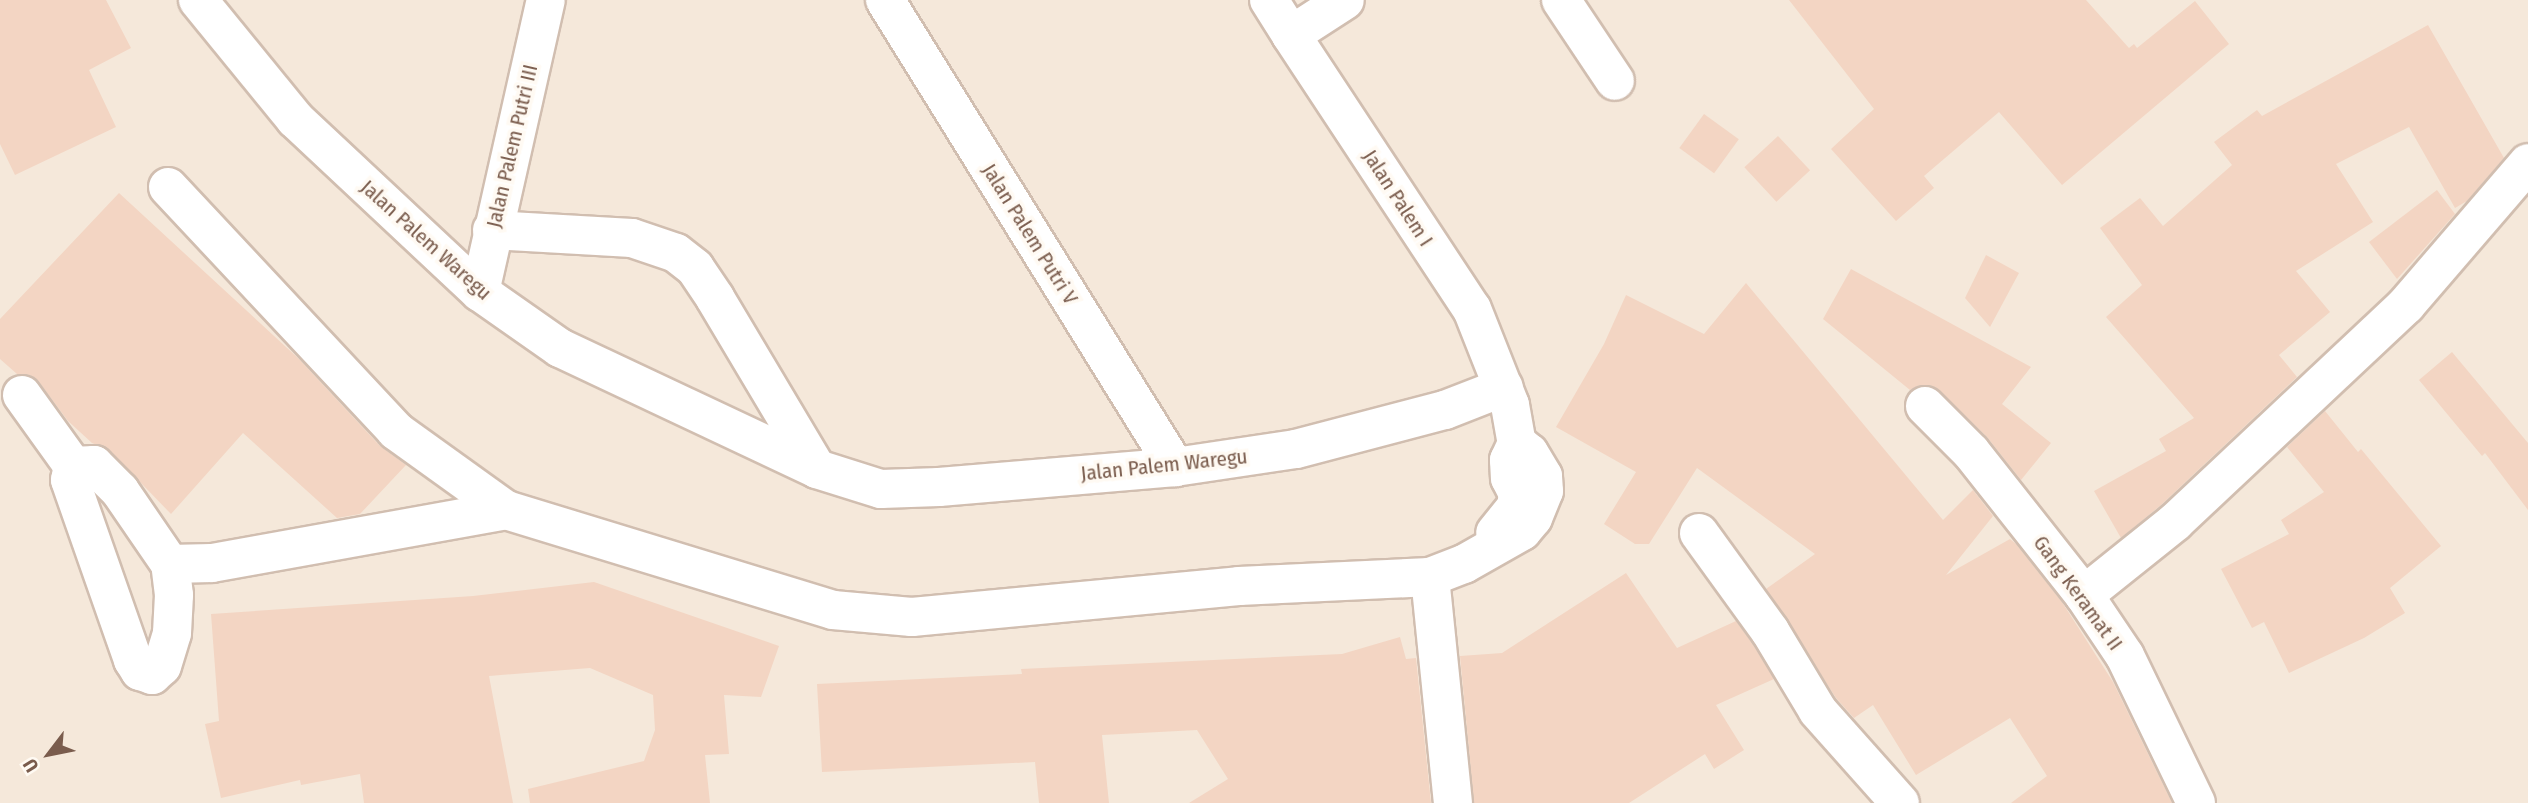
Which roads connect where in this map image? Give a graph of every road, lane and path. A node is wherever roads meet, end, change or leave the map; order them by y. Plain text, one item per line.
1 (198, 0) edge
2 (546, 0) edge
3 (885, 0) edge
4 (1269, 0) edge
5 (1345, 0) edge
6 (1561, 0) edge
7 (1291, 35) junction
8 (1615, 81) dead end
9 (2528, 163) edge
10 (168, 187) dead end
11 (492, 230) junction
12 (480, 292) junction
13 (22, 395) dead end
14 (1925, 406) dead end
15 (1512, 416) junction
16 (72, 466) junction
17 (1175, 467) junction
18 (817, 469) junction
19 (506, 510) junction
20 (1699, 533) dead end
21 (170, 564) junction
22 (1447, 570) junction
23 (2084, 595) junction
24 (1453, 803) edge
25 (1900, 803) edge
26 (2196, 803) edge

1 - 12 street, Jalan Palem Waregu
2 - 11 street, Jalan Palem Putri III
3 - 17 street, Jalan Palem Putri V
4 - 7 street, Jalan Palem I
5 - 7 street
6 - 8 street
7 - 15 street, Jalan Palem I
9 - 23 street
10 - 19 street
11 - 12 street, Jalan Palem Putri III
11 - 18 street
12 - 18 street, Jalan Palem Waregu
13 - 16 street
14 - 23 street, Gang Keramat II
15 - 17 street, Jalan Palem Waregu
15 - 22 street, Jalan Palem I
16 - 21 street
16 - 21 street
17 - 18 street, Jalan Palem Waregu
19 - 21 street
19 - 22 street
20 - 25 street
22 - 24 street
23 - 26 street, Gang Keramat II

